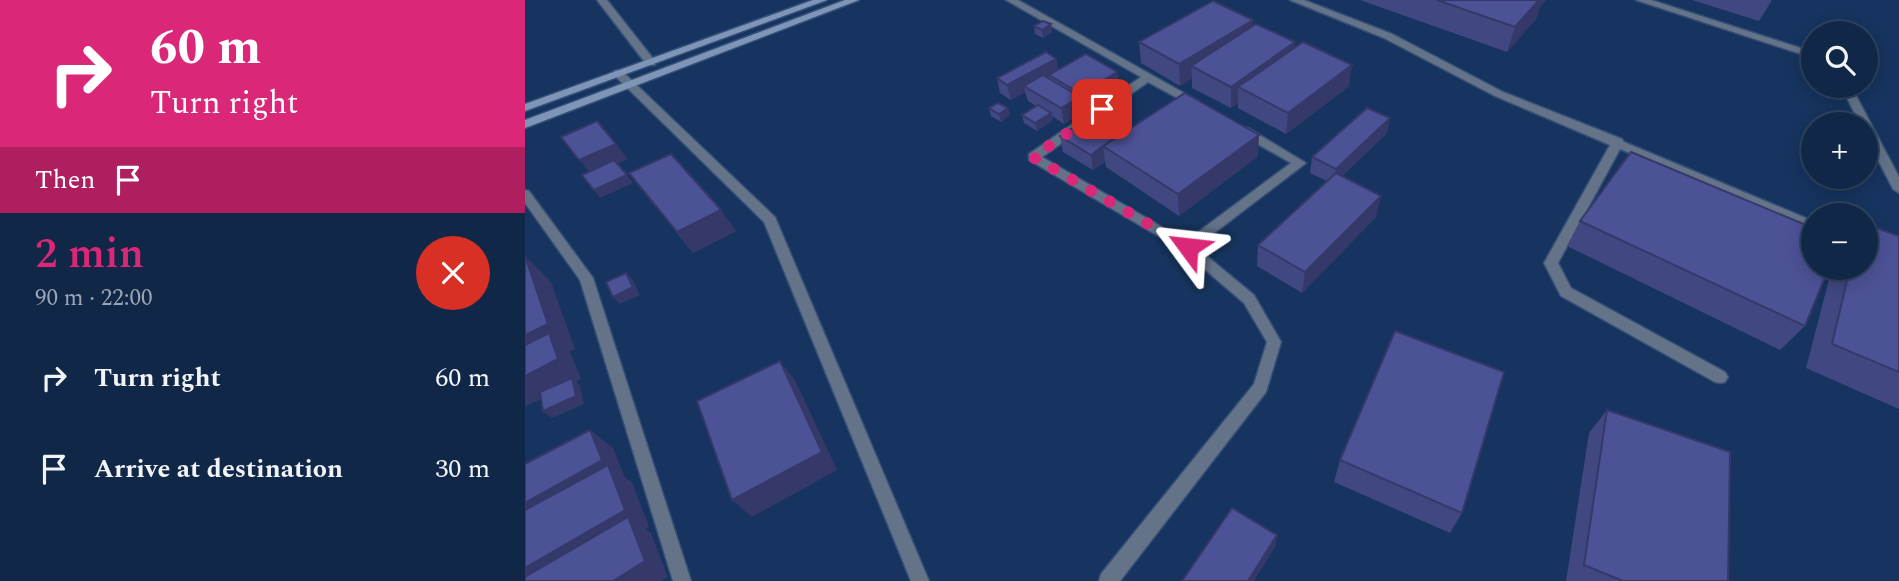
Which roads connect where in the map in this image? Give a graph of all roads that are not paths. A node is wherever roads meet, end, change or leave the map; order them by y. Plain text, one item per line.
1 (602, 0) edge
2 (822, 0) edge
3 (854, 0) edge
4 (1011, 0) edge
5 (1295, 0) edge
6 (1641, 0) edge
7 (1801, 51) edge
8 (651, 62) junction
9 (618, 73) junction
10 (1148, 78) junction
11 (631, 84) junction
12 (1852, 98) edge
13 (525, 108) edge
14 (1206, 110) edge
15 (1230, 123) edge
16 (525, 124) edge
17 (1618, 142) junction
18 (1899, 189) edge
19 (525, 194) edge
20 (1801, 221) edge
21 (1188, 247) junction
22 (1720, 377) dead end
23 (682, 581) edge
24 (920, 581) edge
25 (1108, 581) edge

1 - 8 street
2 - 8 main road
3 - 11 main road
4 - 10 street
5 - 17 street
6 - 7 street
8 - 9 main road
9 - 11 street
9 - 13 main road
10 - 14 street
10 - 21 street
11 - 16 main road
11 - 24 street
12 - 18 street
15 - 21 street
17 - 20 street
17 - 22 street
19 - 23 street
21 - 25 street

